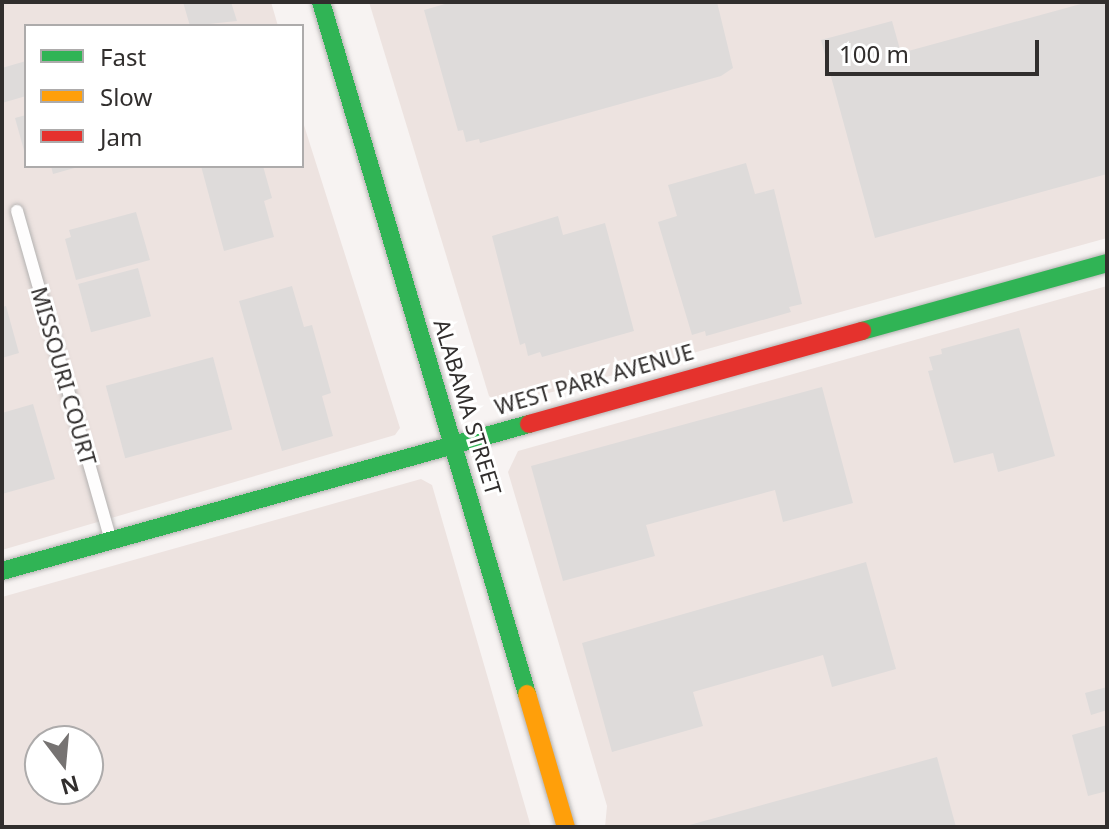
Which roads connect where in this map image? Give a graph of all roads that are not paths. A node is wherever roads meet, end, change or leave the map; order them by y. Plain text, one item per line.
1 (321, 2) edge
2 (17, 211) dead end
3 (1107, 263) edge
4 (455, 443) junction
5 (111, 540) junction
6 (2, 571) edge
7 (566, 827) edge

1 - 4 street, ALABAMA STREET
2 - 5 street, MISSOURI COURT
3 - 4 street, WEST PARK AVENUE
4 - 5 street, WEST PARK AVENUE
4 - 7 street, ALABAMA STREET
5 - 6 street, WEST PARK AVENUE

